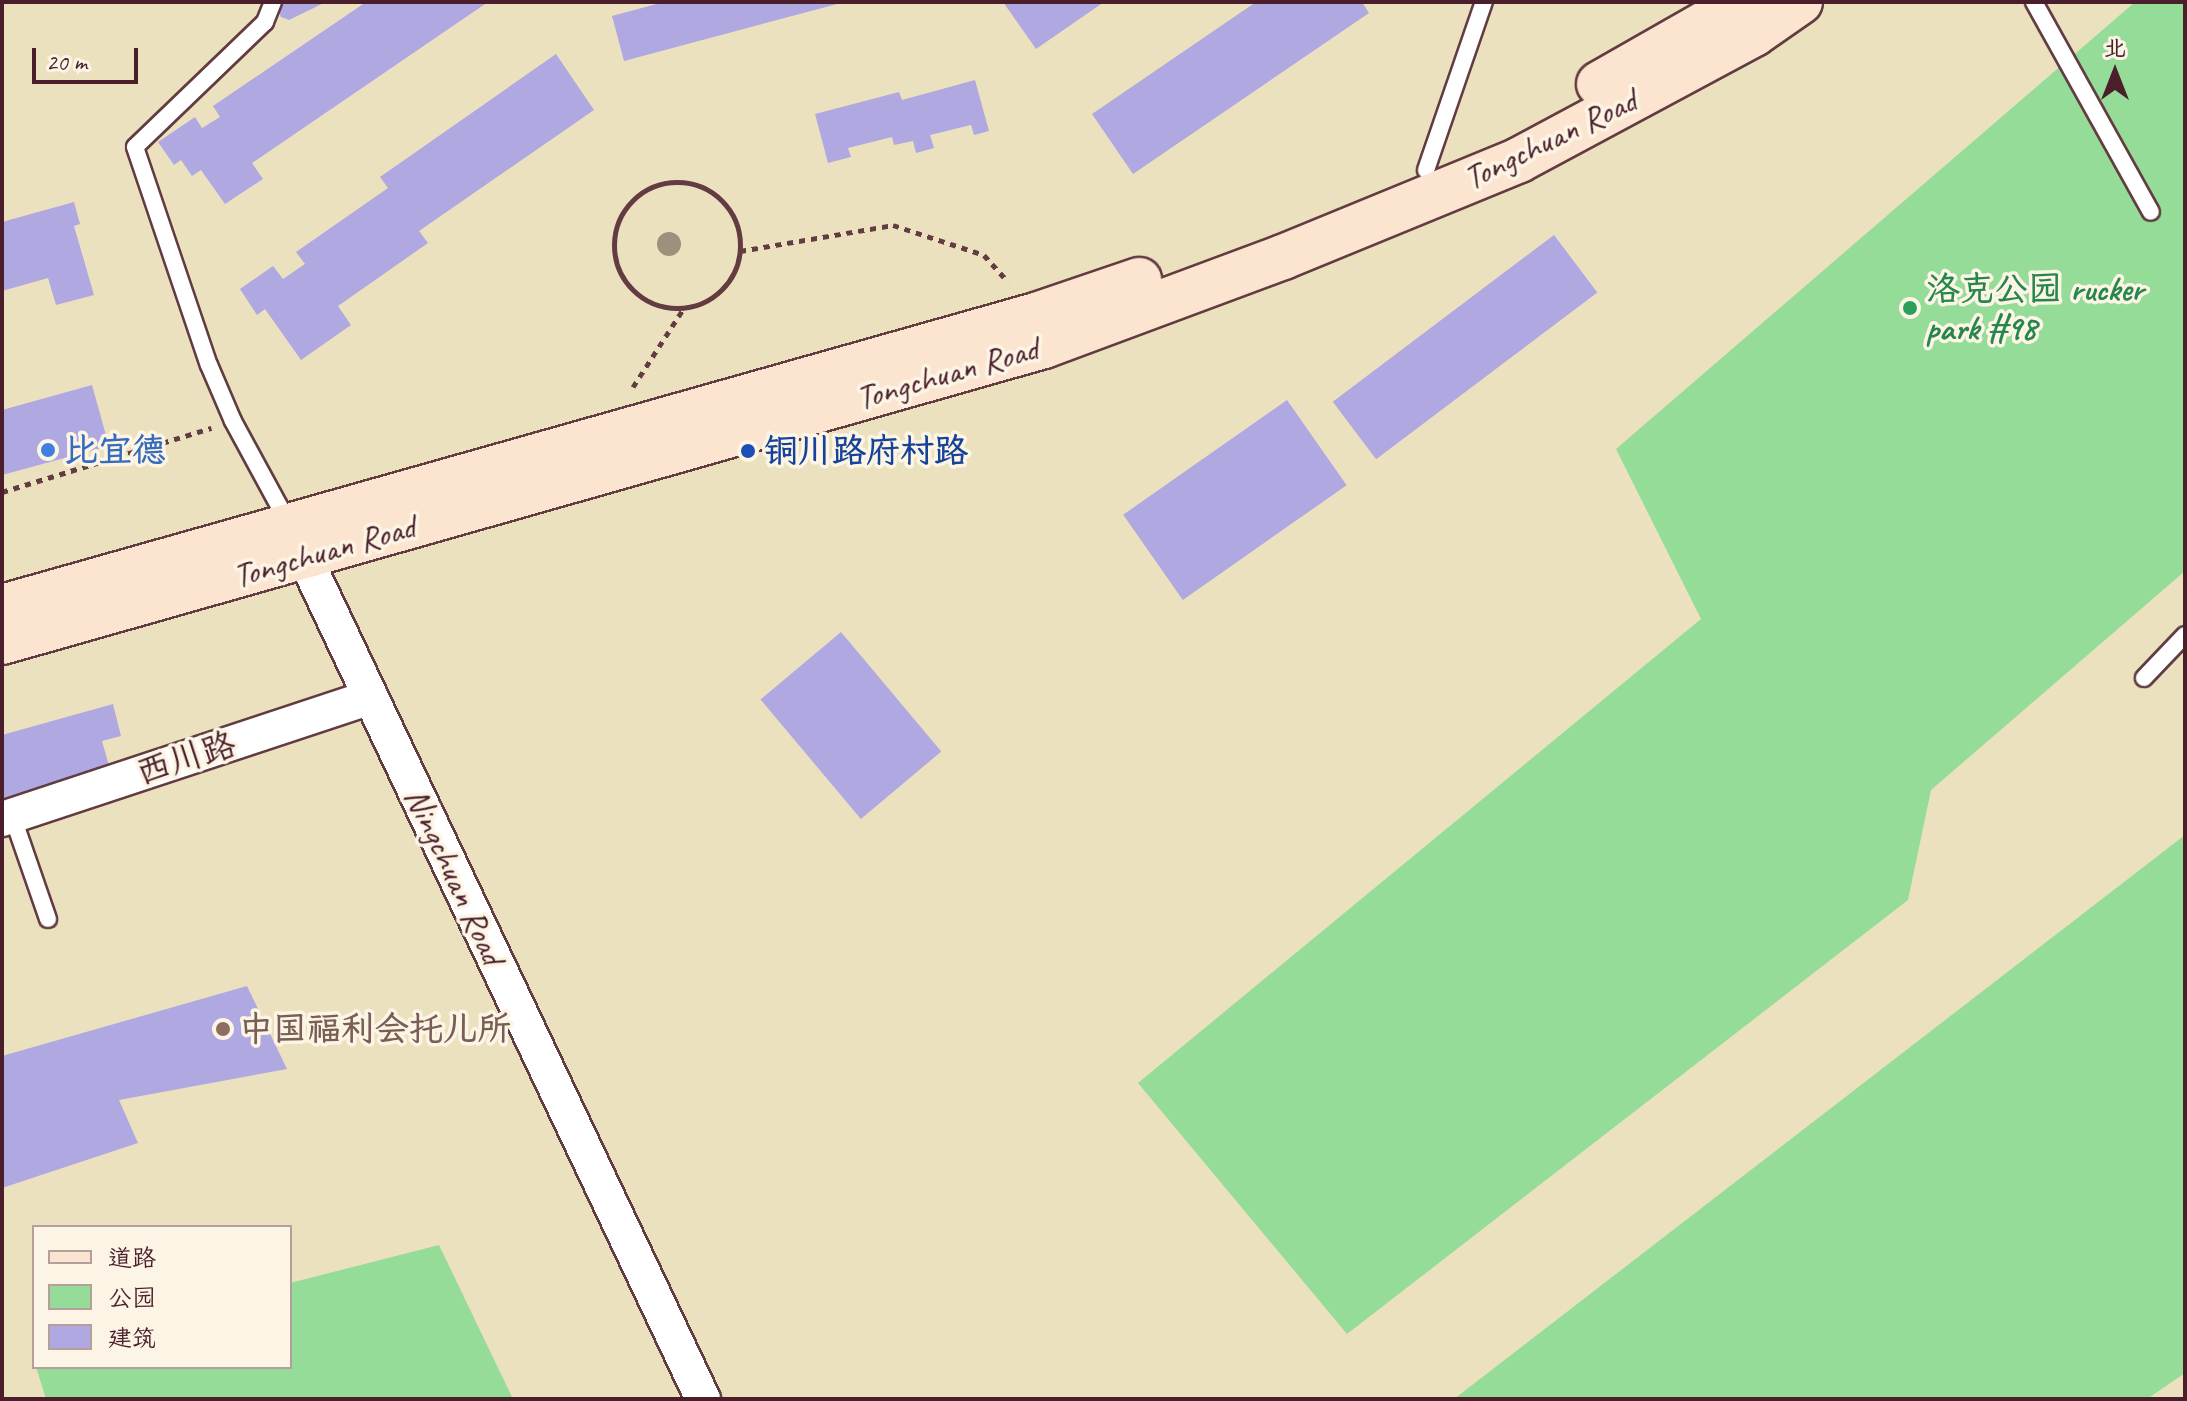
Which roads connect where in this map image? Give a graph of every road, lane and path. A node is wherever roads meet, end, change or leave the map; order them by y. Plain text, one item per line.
1 (273, 2) edge
2 (1484, 2) edge
3 (1800, 2) edge
4 (2034, 2) edge
5 (1728, 4) edge
6 (1426, 170) junction
7 (2151, 212) dead end
8 (740, 251) junction
9 (684, 308) junction
10 (1036, 315) junction
11 (233, 421) junction
12 (601, 438) junction
13 (2, 492) edge
14 (297, 541) junction
15 (2, 607) edge
16 (2185, 635) edge
17 (2, 642) edge
18 (2144, 678) dead end
19 (370, 697) junction
20 (7, 817) edge
21 (48, 919) dead end
22 (703, 1399) edge

1 - 11 lane
2 - 6 lane
3 - 14 main road, Tongchuan Road
4 - 7 lane
5 - 6 main road, Tongchuan Road
6 - 10 main road, Tongchuan Road
8 - 9 path
8 - 9 path
8 - 10 path
9 - 12 path
10 - 12 main road, Tongchuan Road
11 - 13 path
11 - 14 lane
12 - 14 main road, Tongchuan Road
14 - 15 main road, Tongchuan Road
14 - 17 main road, Tongchuan Road
14 - 19 street, Ningchuan Road
16 - 18 lane
19 - 20 street, 西川路
19 - 22 street, Ningchuan Road
20 - 21 lane

